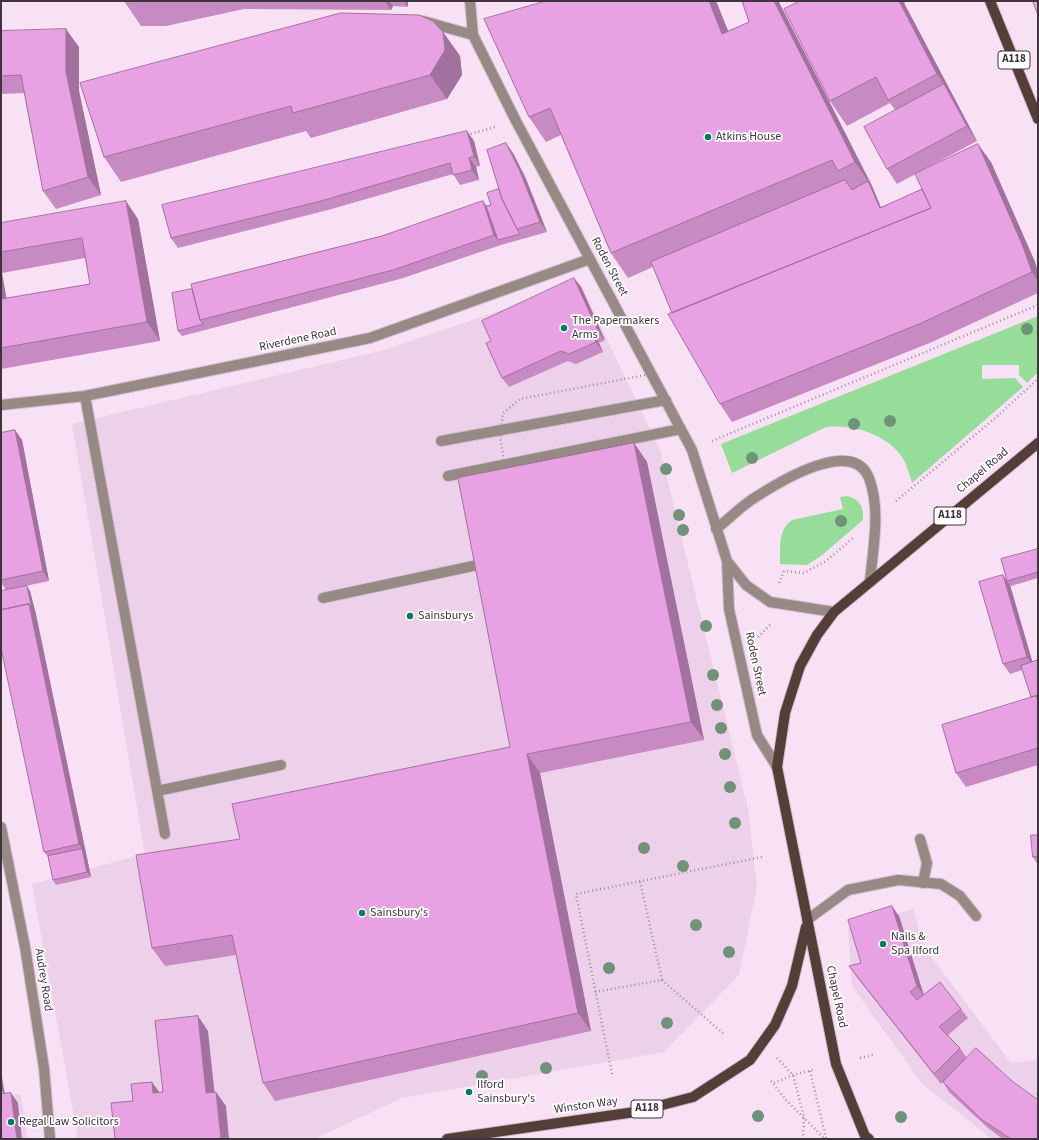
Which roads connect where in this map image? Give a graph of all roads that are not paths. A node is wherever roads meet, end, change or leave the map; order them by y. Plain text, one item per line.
1 (470, 1) edge
2 (990, 1) edge
3 (412, 20) edge
4 (473, 35) junction
5 (1038, 119) edge
6 (590, 259) junction
7 (85, 396) junction
8 (666, 400) junction
9 (1, 405) edge
10 (681, 429) junction
11 (441, 441) dead end
12 (1038, 443) edge
13 (448, 476) dead end
14 (716, 529) junction
15 (500, 560) edge
16 (727, 562) junction
17 (870, 581) junction
18 (323, 598) dead end
19 (834, 612) junction
20 (281, 765) dead end
21 (777, 767) junction
22 (157, 791) junction
23 (1, 827) edge
24 (165, 834) dead end
25 (920, 839) dead end
26 (923, 883) junction
27 (976, 916) dead end
28 (807, 920) junction
29 (50, 1139) edge
30 (447, 1139) edge
31 (869, 1139) edge

1 - 4 street
2 - 5 main road, A118
3 - 4 street
4 - 6 street, Roden Street
6 - 7 street, Riverdene Road
6 - 8 street, Roden Street
7 - 9 street, Riverdene Road
7 - 22 street
8 - 10 street, Roden Street
8 - 11 street
10 - 13 street
10 - 14 street, Roden Street
12 - 17 main road, Chapel Road / A118
14 - 16 street, Roden Street
14 - 17 street
15 - 18 street
16 - 19 street, Roden Street
16 - 21 street, Roden Street
17 - 19 main road, A118
19 - 21 main road, A118
20 - 22 street
21 - 28 main road, A118
22 - 24 street
23 - 29 street, Audrey Road
25 - 26 street
26 - 27 street
26 - 28 street
28 - 30 main road, Winston Way / A118
28 - 31 main road, Chapel Road / A118

